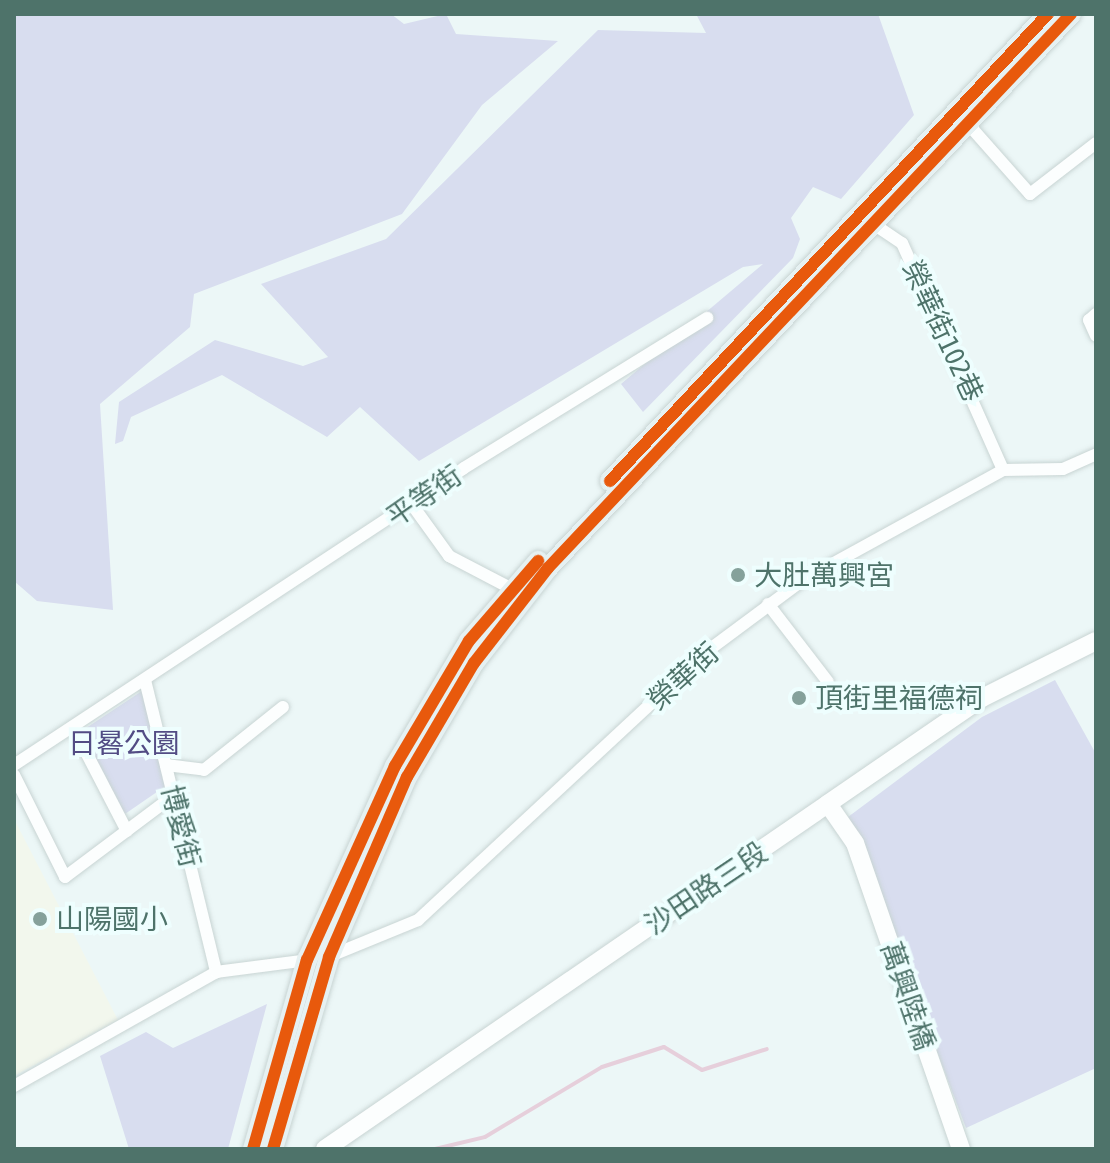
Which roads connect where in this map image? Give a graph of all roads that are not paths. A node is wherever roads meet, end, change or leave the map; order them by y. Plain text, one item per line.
1 (1048, 14) edge
2 (1071, 14) edge
3 (969, 125) junction
4 (1096, 143) edge
5 (864, 217) junction
6 (1096, 314) edge
7 (707, 318) dead end
8 (1096, 336) edge
9 (1096, 454) edge
10 (1003, 470) junction
11 (413, 506) junction
12 (512, 589) junction
13 (768, 604) junction
14 (1096, 641) edge
15 (145, 680) junction
16 (828, 682) dead end
17 (283, 707) dead end
18 (73, 727) junction
19 (414, 749) junction
20 (14, 765) edge
21 (166, 765) junction
22 (14, 775) edge
23 (173, 796) junction
24 (828, 804) junction
25 (127, 831) junction
26 (851, 845) junction
27 (329, 957) junction
28 (307, 960) junction
29 (216, 972) junction
30 (14, 1086) edge
31 (253, 1149) edge
32 (273, 1149) edge
33 (325, 1149) edge
34 (948, 1149) edge
35 (961, 1149) edge

1 - 5 main road
2 - 3 main road
3 - 4 street
3 - 5 main road
5 - 10 street, 榮華街102巷
5 - 12 main road
5 - 19 main road
6 - 8 street
7 - 11 street, 平等街
9 - 10 street, 榮華街
10 - 13 street, 榮華街
11 - 12 street
11 - 15 street, 平等街
12 - 19 main road
13 - 16 street
13 - 27 street, 榮華街
14 - 24 street, 沙田路三段
15 - 18 street, 平等街
15 - 21 street, 博愛街
17 - 21 street
18 - 20 street, 平等街
18 - 25 street
19 - 27 main road
19 - 28 main road
21 - 23 street, 博愛街
22 - 25 street
23 - 25 street
23 - 29 street, 博愛街
24 - 26 street
24 - 33 street, 沙田路三段
26 - 34 street, 萬興陸橋
26 - 35 street, 萬興陸橋
27 - 28 street, 榮華街
27 - 32 main road
28 - 29 street, 榮華街
28 - 31 main road
29 - 30 street

